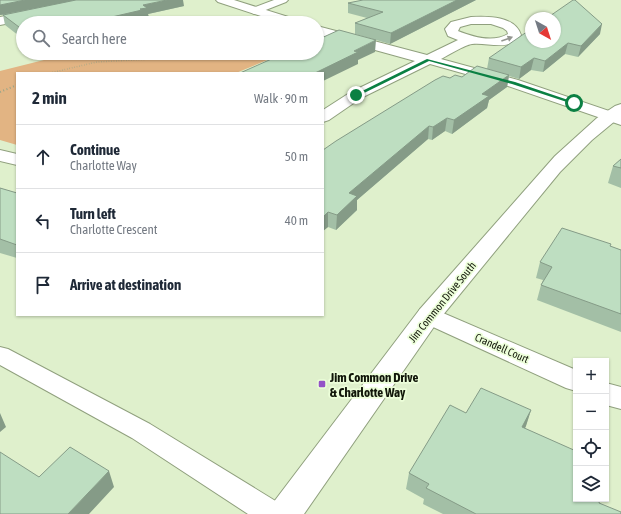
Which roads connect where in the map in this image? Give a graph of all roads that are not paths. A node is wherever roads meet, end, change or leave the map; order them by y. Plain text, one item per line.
1 (222, 0) edge
2 (281, 0) edge
3 (254, 11) junction
4 (45, 12) edge
5 (25, 16) edge
6 (271, 16) edge
7 (16, 18) edge
8 (0, 21) edge
9 (324, 32) edge
10 (469, 40) dead end
11 (429, 60) junction
12 (617, 115) edge
13 (324, 116) edge
14 (0, 155) edge
15 (16, 160) edge
16 (429, 315) junction
17 (0, 355) edge
18 (573, 380) edge
19 (272, 514) edge
20 (286, 514) edge

1 - 3 street
2 - 3 lane
3 - 6 street
4 - 5 street
7 - 8 street
9 - 11 street
10 - 11 street
11 - 12 street
11 - 13 street
12 - 16 street, Jim Common Drive South
14 - 15 street
16 - 18 street, Crandell Court
16 - 20 street, Jim Common Drive South
17 - 19 lane

